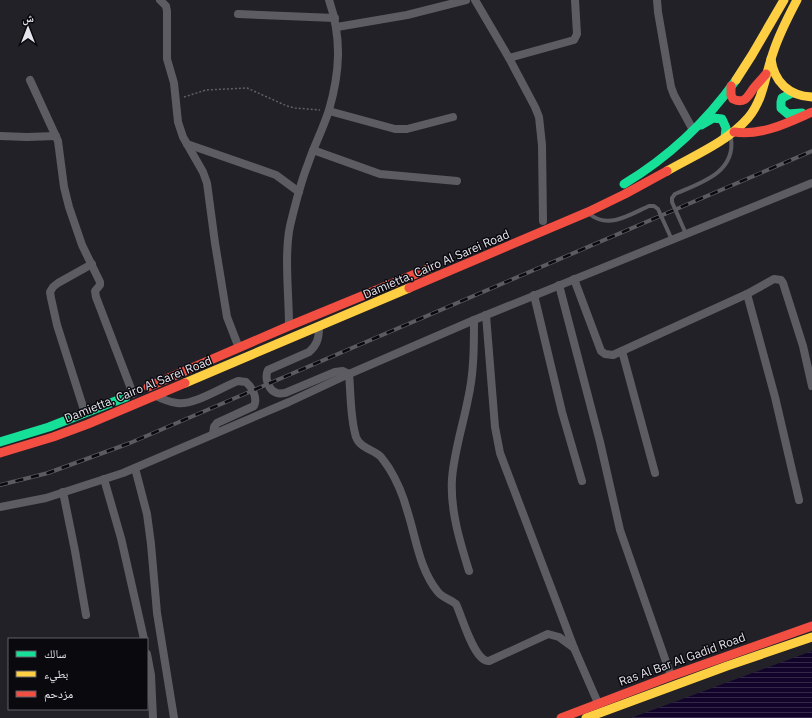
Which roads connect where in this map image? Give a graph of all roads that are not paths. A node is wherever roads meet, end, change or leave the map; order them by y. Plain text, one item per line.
1 (160, 0) edge
2 (329, 0) edge
3 (466, 0) edge
4 (475, 0) edge
5 (576, 0) edge
6 (657, 0) edge
7 (784, 0) edge
8 (797, 0) edge
9 (238, 14) dead end
10 (335, 18) junction
11 (337, 27) junction
12 (509, 58) junction
13 (771, 58) junction
14 (767, 73) junction
15 (30, 80) dead end
16 (731, 86) junction
17 (792, 93) junction
18 (812, 97) edge
19 (329, 111) junction
20 (810, 112) edge
21 (453, 118) dead end
22 (693, 130) junction
23 (730, 135) junction
24 (0, 136) edge
25 (56, 136) junction
26 (187, 144) junction
27 (313, 150) junction
28 (457, 181) dead end
29 (812, 183) edge
30 (299, 192) junction
31 (594, 199) dead end
32 (588, 212) junction
33 (543, 221) dead end
34 (686, 235) junction
35 (672, 240) junction
36 (441, 263) dead end
37 (92, 264) junction
38 (574, 279) junction
39 (559, 286) junction
40 (748, 294) junction
41 (534, 295) junction
42 (486, 315) junction
43 (474, 320) junction
44 (289, 326) junction
45 (319, 326) junction
46 (239, 348) junction
47 (622, 350) junction
48 (349, 374) junction
49 (812, 386) edge
50 (133, 394) junction
51 (155, 396) junction
52 (85, 413) junction
53 (213, 434) junction
54 (0, 442) edge
55 (0, 453) edge
56 (136, 468) junction
57 (655, 472) dead end
58 (104, 479) junction
59 (582, 481) dead end
60 (63, 492) junction
61 (799, 500) dead end
62 (0, 508) edge
63 (469, 571) dead end
64 (86, 615) dead end
65 (812, 626) edge
66 (812, 637) edge
67 (144, 638) edge
68 (574, 648) junction
69 (148, 659) edge
70 (671, 676) junction
71 (598, 704) junction
72 (152, 718) edge
73 (174, 718) edge
74 (561, 718) edge
75 (586, 718) edge

1 - 26 street
2 - 10 street
3 - 11 street
4 - 12 street
5 - 12 street
6 - 22 street
7 - 16 main road
8 - 13 main road, Damietta, Cairo Al Sarei Road
9 - 10 street
10 - 11 street
11 - 19 street
12 - 33 street
13 - 14 main road, Damietta, Cairo Al Sarei Road
13 - 17 main road
14 - 16 main road
14 - 23 main road, Damietta, Cairo Al Sarei Road
15 - 25 street
16 - 22 main road
17 - 18 main road
17 - 20 main road
19 - 21 street
19 - 27 street
20 - 23 main road
22 - 23 main road
22 - 31 main road
23 - 32 main road, Damietta, Cairo Al Sarei Road
23 - 34 lane
24 - 25 street
25 - 37 street
26 - 30 street
26 - 46 street
27 - 28 street
27 - 30 street
29 - 34 street
30 - 44 street
32 - 35 lane
32 - 45 main road, Damietta, Cairo Al Sarei Road
34 - 35 street
35 - 38 street
36 - 44 main road, Damietta, Cairo Al Sarei Road
37 - 50 street
37 - 52 street
38 - 39 street
38 - 47 street
39 - 41 street
39 - 70 street
40 - 47 street
40 - 49 street
40 - 61 street
41 - 42 street
41 - 59 street
42 - 43 street
42 - 68 street
43 - 48 street
43 - 63 street
44 - 46 main road, Damietta, Cairo Al Sarei Road
45 - 48 street
45 - 51 main road, Damietta, Cairo Al Sarei Road
46 - 50 main road, Damietta, Cairo Al Sarei Road
47 - 57 street
48 - 53 street
48 - 68 street
50 - 52 main road, Damietta, Cairo Al Sarei Road
51 - 53 street
51 - 55 main road, Damietta, Cairo Al Sarei Road
52 - 54 main road, Damietta, Cairo Al Sarei Road
53 - 56 street
56 - 58 street
56 - 73 street
58 - 60 street
58 - 67 street
60 - 62 street
60 - 64 street
65 - 70 main road, Ras Al Bar Al Gadid Road
66 - 75 main road, Ras Al Bar Al Gadid Road
68 - 71 street
69 - 72 street
70 - 71 main road, Ras Al Bar Al Gadid Road
71 - 74 main road, Ras Al Bar Al Gadid Road

